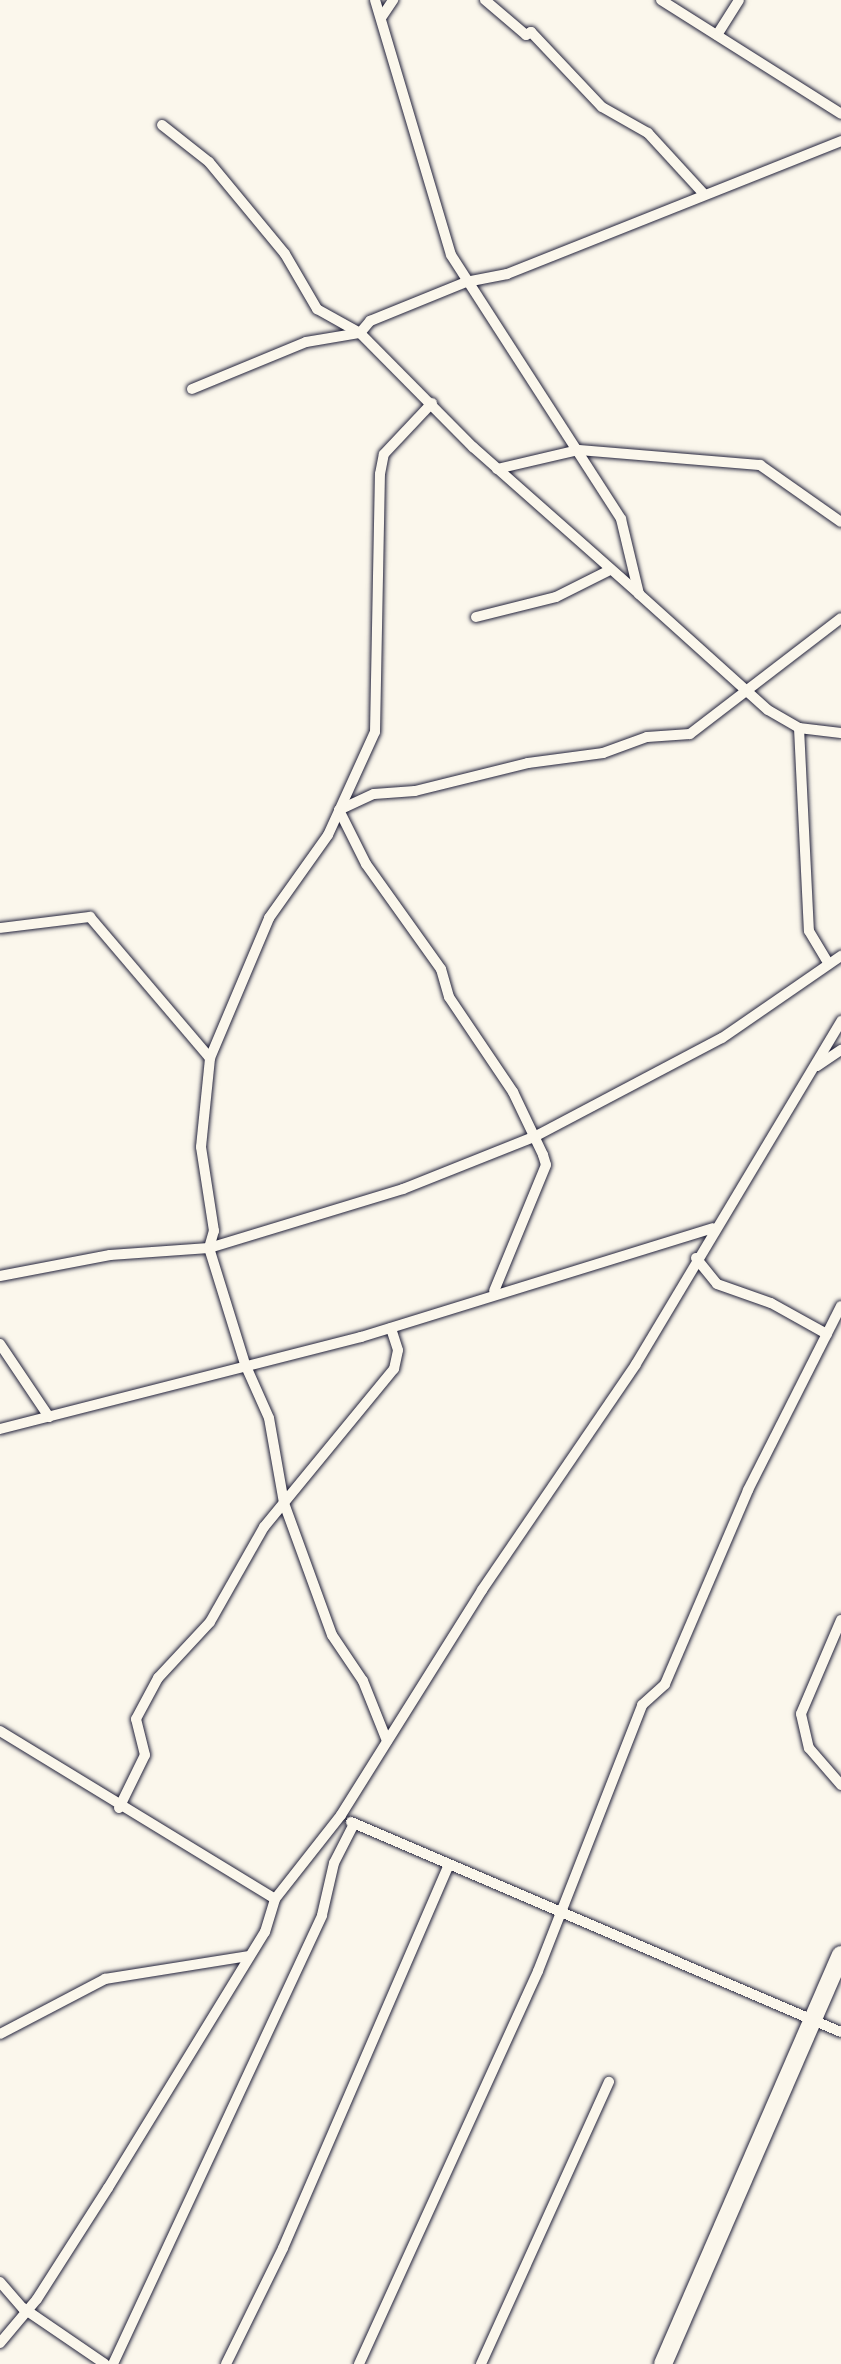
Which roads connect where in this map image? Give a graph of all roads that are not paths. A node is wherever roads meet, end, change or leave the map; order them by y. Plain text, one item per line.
1 (375, 0) edge
2 (393, 0) edge
3 (485, 0) edge
4 (661, 0) edge
5 (738, 0) edge
6 (381, 18) junction
7 (717, 35) junction
8 (841, 114) edge
9 (162, 125) dead end
10 (841, 140) edge
11 (704, 193) junction
12 (466, 282) junction
13 (360, 333) junction
14 (192, 390) dead end
15 (432, 403) junction
16 (578, 450) junction
17 (497, 469) junction
18 (841, 522) edge
19 (608, 571) junction
20 (640, 594) junction
21 (476, 617) dead end
22 (841, 618) edge
23 (746, 691) junction
24 (799, 728) junction
25 (841, 733) edge
26 (339, 810) junction
27 (0, 928) edge
28 (841, 956) edge
29 (828, 963) junction
30 (841, 1021) edge
31 (841, 1050) edge
32 (210, 1058) junction
33 (814, 1068) junction
34 (534, 1137) junction
35 (712, 1228) junction
36 (209, 1248) junction
37 (696, 1258) junction
38 (0, 1276) edge
39 (494, 1291) junction
40 (841, 1306) edge
41 (390, 1328) junction
42 (826, 1334) junction
43 (0, 1344) edge
44 (245, 1364) junction
45 (50, 1418) junction
46 (0, 1429) edge
47 (284, 1503) junction
48 (841, 1620) edge
49 (0, 1731) edge
50 (387, 1741) junction
51 (841, 1785) edge
52 (119, 1808) junction
53 (341, 1816) junction
54 (354, 1824) junction
55 (448, 1865) junction
56 (275, 1899) junction
57 (562, 1911) junction
58 (841, 1955) edge
59 (249, 1956) junction
60 (812, 2023) junction
61 (841, 2032) edge
62 (0, 2034) edge
63 (609, 2082) dead end
64 (0, 2282) edge
65 (22, 2308) junction
66 (0, 2343) edge
67 (104, 2364) edge
68 (113, 2364) edge
69 (226, 2364) edge
70 (359, 2364) edge
71 (481, 2364) edge
72 (663, 2364) edge

1 - 6 street
2 - 6 street
3 - 11 street
4 - 7 street
5 - 7 street
6 - 12 street
7 - 8 street
9 - 13 street
10 - 11 street
11 - 12 street
12 - 13 street
12 - 16 street
13 - 14 street
13 - 15 street
15 - 17 street
15 - 26 street
16 - 17 street
16 - 18 street
16 - 20 street
17 - 19 street
19 - 20 street
19 - 21 street
20 - 23 street
22 - 23 street
23 - 24 street
23 - 26 street
24 - 25 street
24 - 29 street
26 - 32 street
26 - 34 street
27 - 32 street
28 - 29 street
29 - 34 street
30 - 33 street
31 - 33 street
32 - 36 street
33 - 35 street
34 - 36 street
34 - 39 street
35 - 37 street
35 - 39 street
36 - 38 street
36 - 44 street
37 - 42 street
37 - 50 street
39 - 41 street
40 - 42 street
41 - 44 street
41 - 47 street
42 - 57 street
43 - 45 street
44 - 45 street
44 - 47 street
45 - 46 street
47 - 50 street
47 - 52 street
48 - 51 street
49 - 52 street
50 - 53 street
52 - 56 street
53 - 54 street
53 - 56 street
54 - 55 street
54 - 68 street
55 - 57 street
55 - 69 street
56 - 59 street
57 - 60 street
57 - 70 street
58 - 60 main road
59 - 62 street
59 - 65 street
60 - 61 street
60 - 72 main road
63 - 71 street
64 - 65 street
65 - 66 street
65 - 67 street

